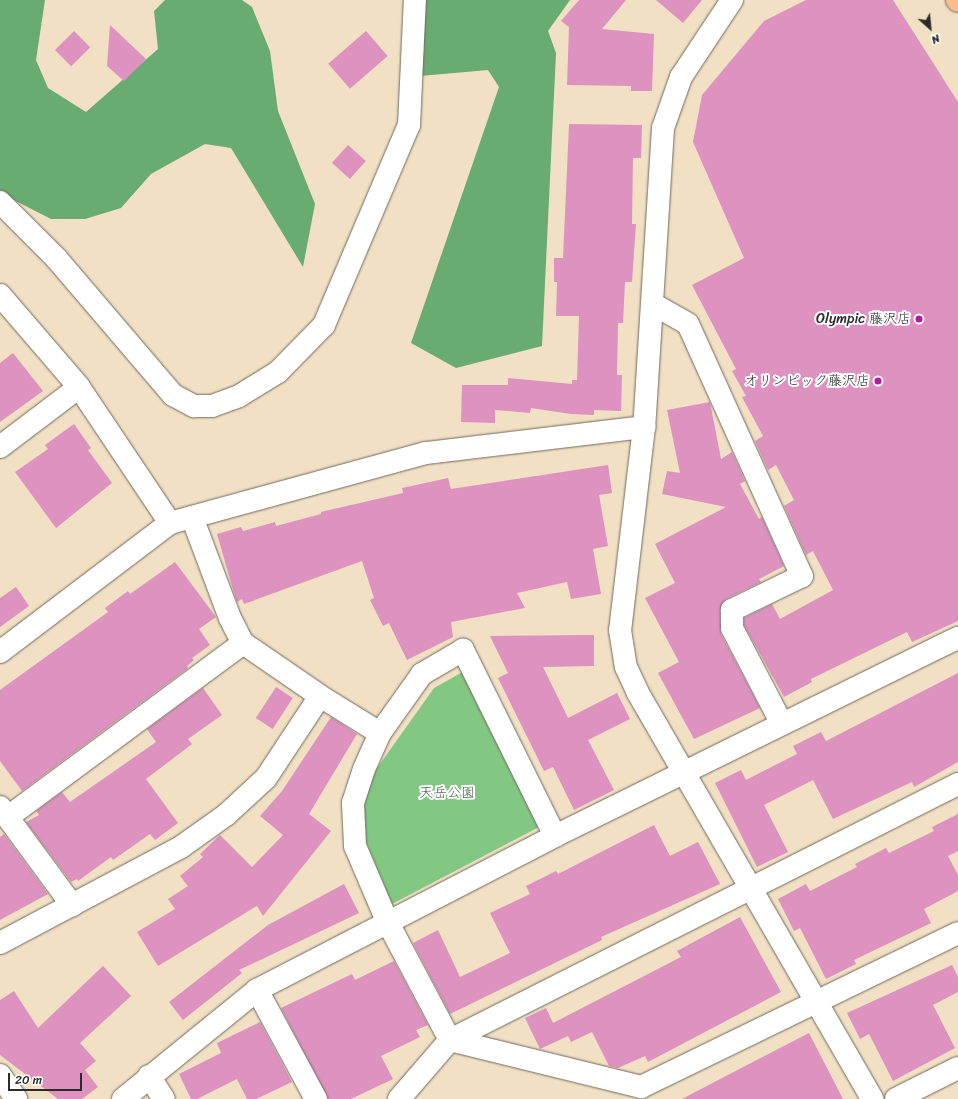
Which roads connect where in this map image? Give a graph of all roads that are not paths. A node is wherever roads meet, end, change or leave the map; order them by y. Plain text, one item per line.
1 (415, 0) edge
2 (732, 0) edge
3 (0, 202) edge
4 (0, 294) edge
5 (653, 304) junction
6 (79, 387) junction
7 (644, 427) junction
8 (0, 448) edge
9 (192, 517) junction
10 (170, 523) junction
11 (958, 638) edge
12 (243, 643) junction
13 (0, 652) edge
14 (320, 696) junction
15 (782, 724) junction
16 (380, 733) junction
17 (682, 772) junction
18 (958, 784) edge
19 (4, 812) edge
20 (555, 836) junction
21 (750, 890) junction
22 (72, 904) junction
23 (387, 921) junction
24 (958, 934) edge
25 (0, 943) edge
26 (257, 990) junction
27 (815, 1004) junction
28 (450, 1040) junction
29 (958, 1068) edge
30 (0, 1075) edge
31 (149, 1076) junction
32 (641, 1093) edge
33 (16, 1099) edge
34 (122, 1099) edge
35 (164, 1099) edge
36 (316, 1099) edge
37 (399, 1099) edge
38 (872, 1099) edge
39 (896, 1099) edge

1 - 3 street
2 - 5 street
4 - 6 street
5 - 7 street
5 - 15 street
6 - 8 street
6 - 10 street
7 - 9 street
7 - 17 street
9 - 10 street
9 - 12 street
10 - 13 street
11 - 15 street
12 - 14 street
12 - 19 street
14 - 16 street
14 - 22 street
15 - 17 street
16 - 20 street
16 - 23 street
17 - 20 street
17 - 21 street
18 - 21 street
19 - 22 street
20 - 23 street
21 - 27 street
21 - 28 street
22 - 25 street
23 - 26 street
23 - 28 street
24 - 27 street
26 - 31 street
26 - 36 street
27 - 32 street
27 - 38 street
28 - 32 street
28 - 37 street
29 - 39 street
30 - 33 street
31 - 34 street
31 - 35 street

